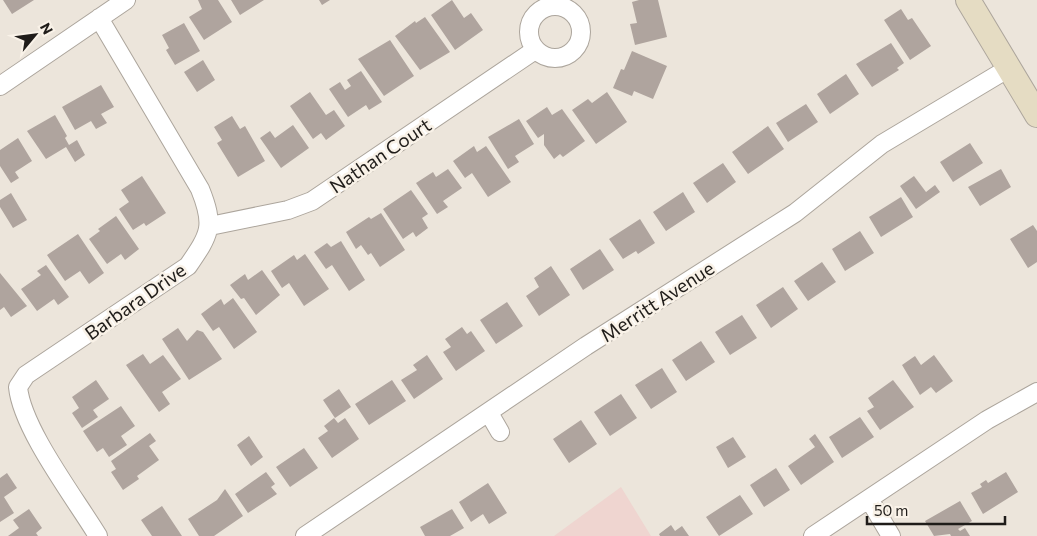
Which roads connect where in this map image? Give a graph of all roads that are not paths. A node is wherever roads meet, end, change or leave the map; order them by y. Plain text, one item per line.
1 (126, 0) edge
2 (968, 0) edge
3 (99, 18) junction
4 (535, 50) dead end
5 (1009, 68) junction
6 (0, 86) edge
7 (1037, 115) edge
8 (210, 226) junction
9 (1037, 392) edge
10 (489, 413) junction
11 (500, 432) dead end
12 (869, 499) junction
13 (98, 536) edge
14 (305, 536) edge
15 (812, 536) edge
16 (891, 536) edge

1 - 3 street
2 - 5 main road
3 - 6 street
3 - 8 street
4 - 8 street, Nathan Court
5 - 7 main road
5 - 10 street, Merritt Avenue
8 - 13 street, Barbara Drive
9 - 12 street
10 - 11 street
10 - 14 street, Merritt Avenue
12 - 15 street
12 - 16 street

